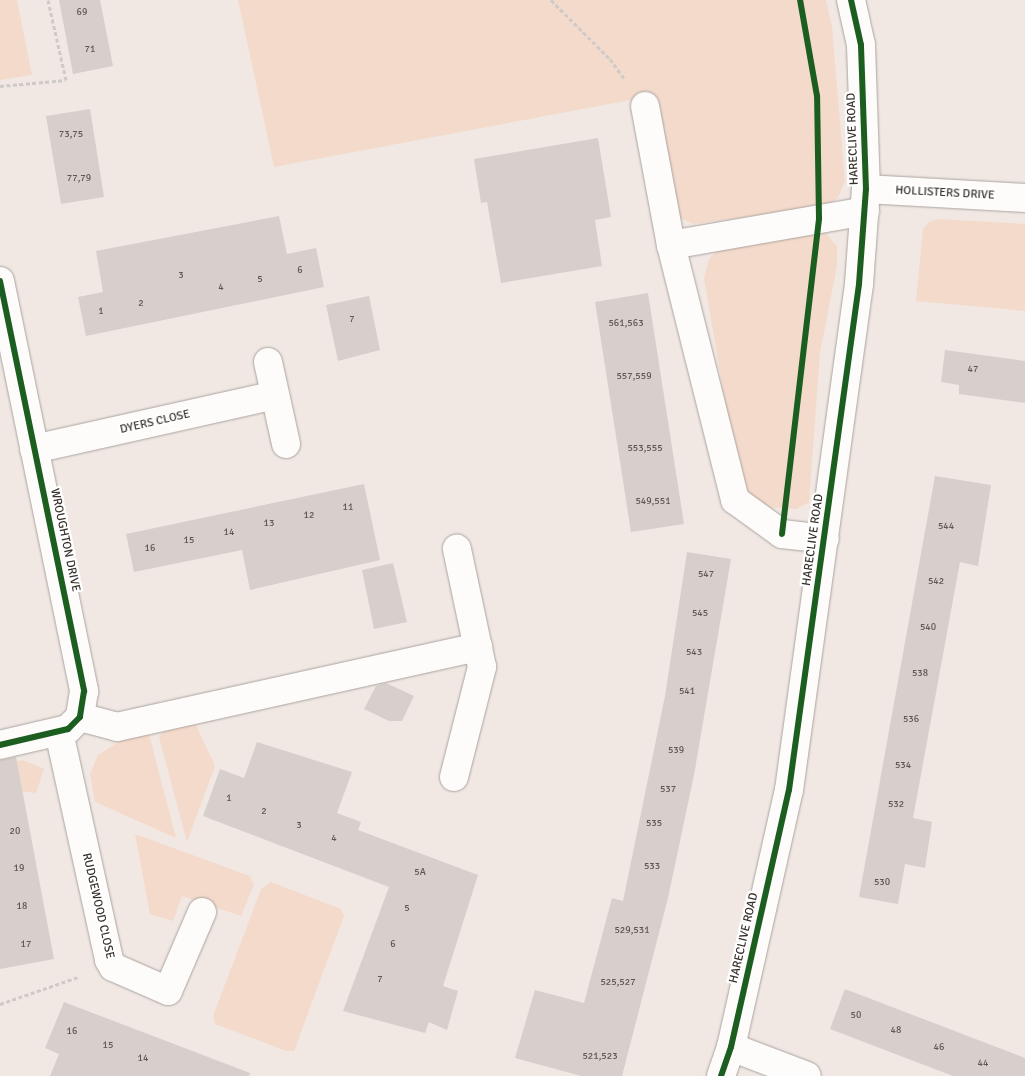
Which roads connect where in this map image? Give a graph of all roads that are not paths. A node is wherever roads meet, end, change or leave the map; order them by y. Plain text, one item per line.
1 (852, 0) edge
2 (645, 106) road end
3 (1025, 198) edge
4 (865, 200) junction
5 (671, 246) junction
6 (0, 281) edge
7 (268, 362) dead end
8 (275, 395) junction
9 (286, 444) dead end
10 (34, 449) junction
11 (825, 540) junction
12 (457, 549) dead end
13 (478, 647) junction
14 (69, 725) junction
15 (0, 745) edge
16 (454, 777) dead end
17 (202, 912) dead end
18 (731, 1047) junction
19 (722, 1076) edge
20 (807, 1076) edge

1 - 4 street, HARECLIVE ROAD
2 - 5 street, HARECLIVE ROAD
3 - 4 street, HOLLISTERS DRIVE
4 - 5 street
4 - 11 street, HARECLIVE ROAD
5 - 11 street, HARECLIVE ROAD
6 - 10 street, WROUGHTON DRIVE
7 - 8 street
8 - 9 street
8 - 10 street, DYERS CLOSE
10 - 14 street, WROUGHTON DRIVE
11 - 18 street, HARECLIVE ROAD
12 - 13 street
13 - 14 street
13 - 16 street
14 - 15 street
14 - 17 street, RUDGEWOOD CLOSE
18 - 19 street, HARECLIVE ROAD
18 - 20 street

